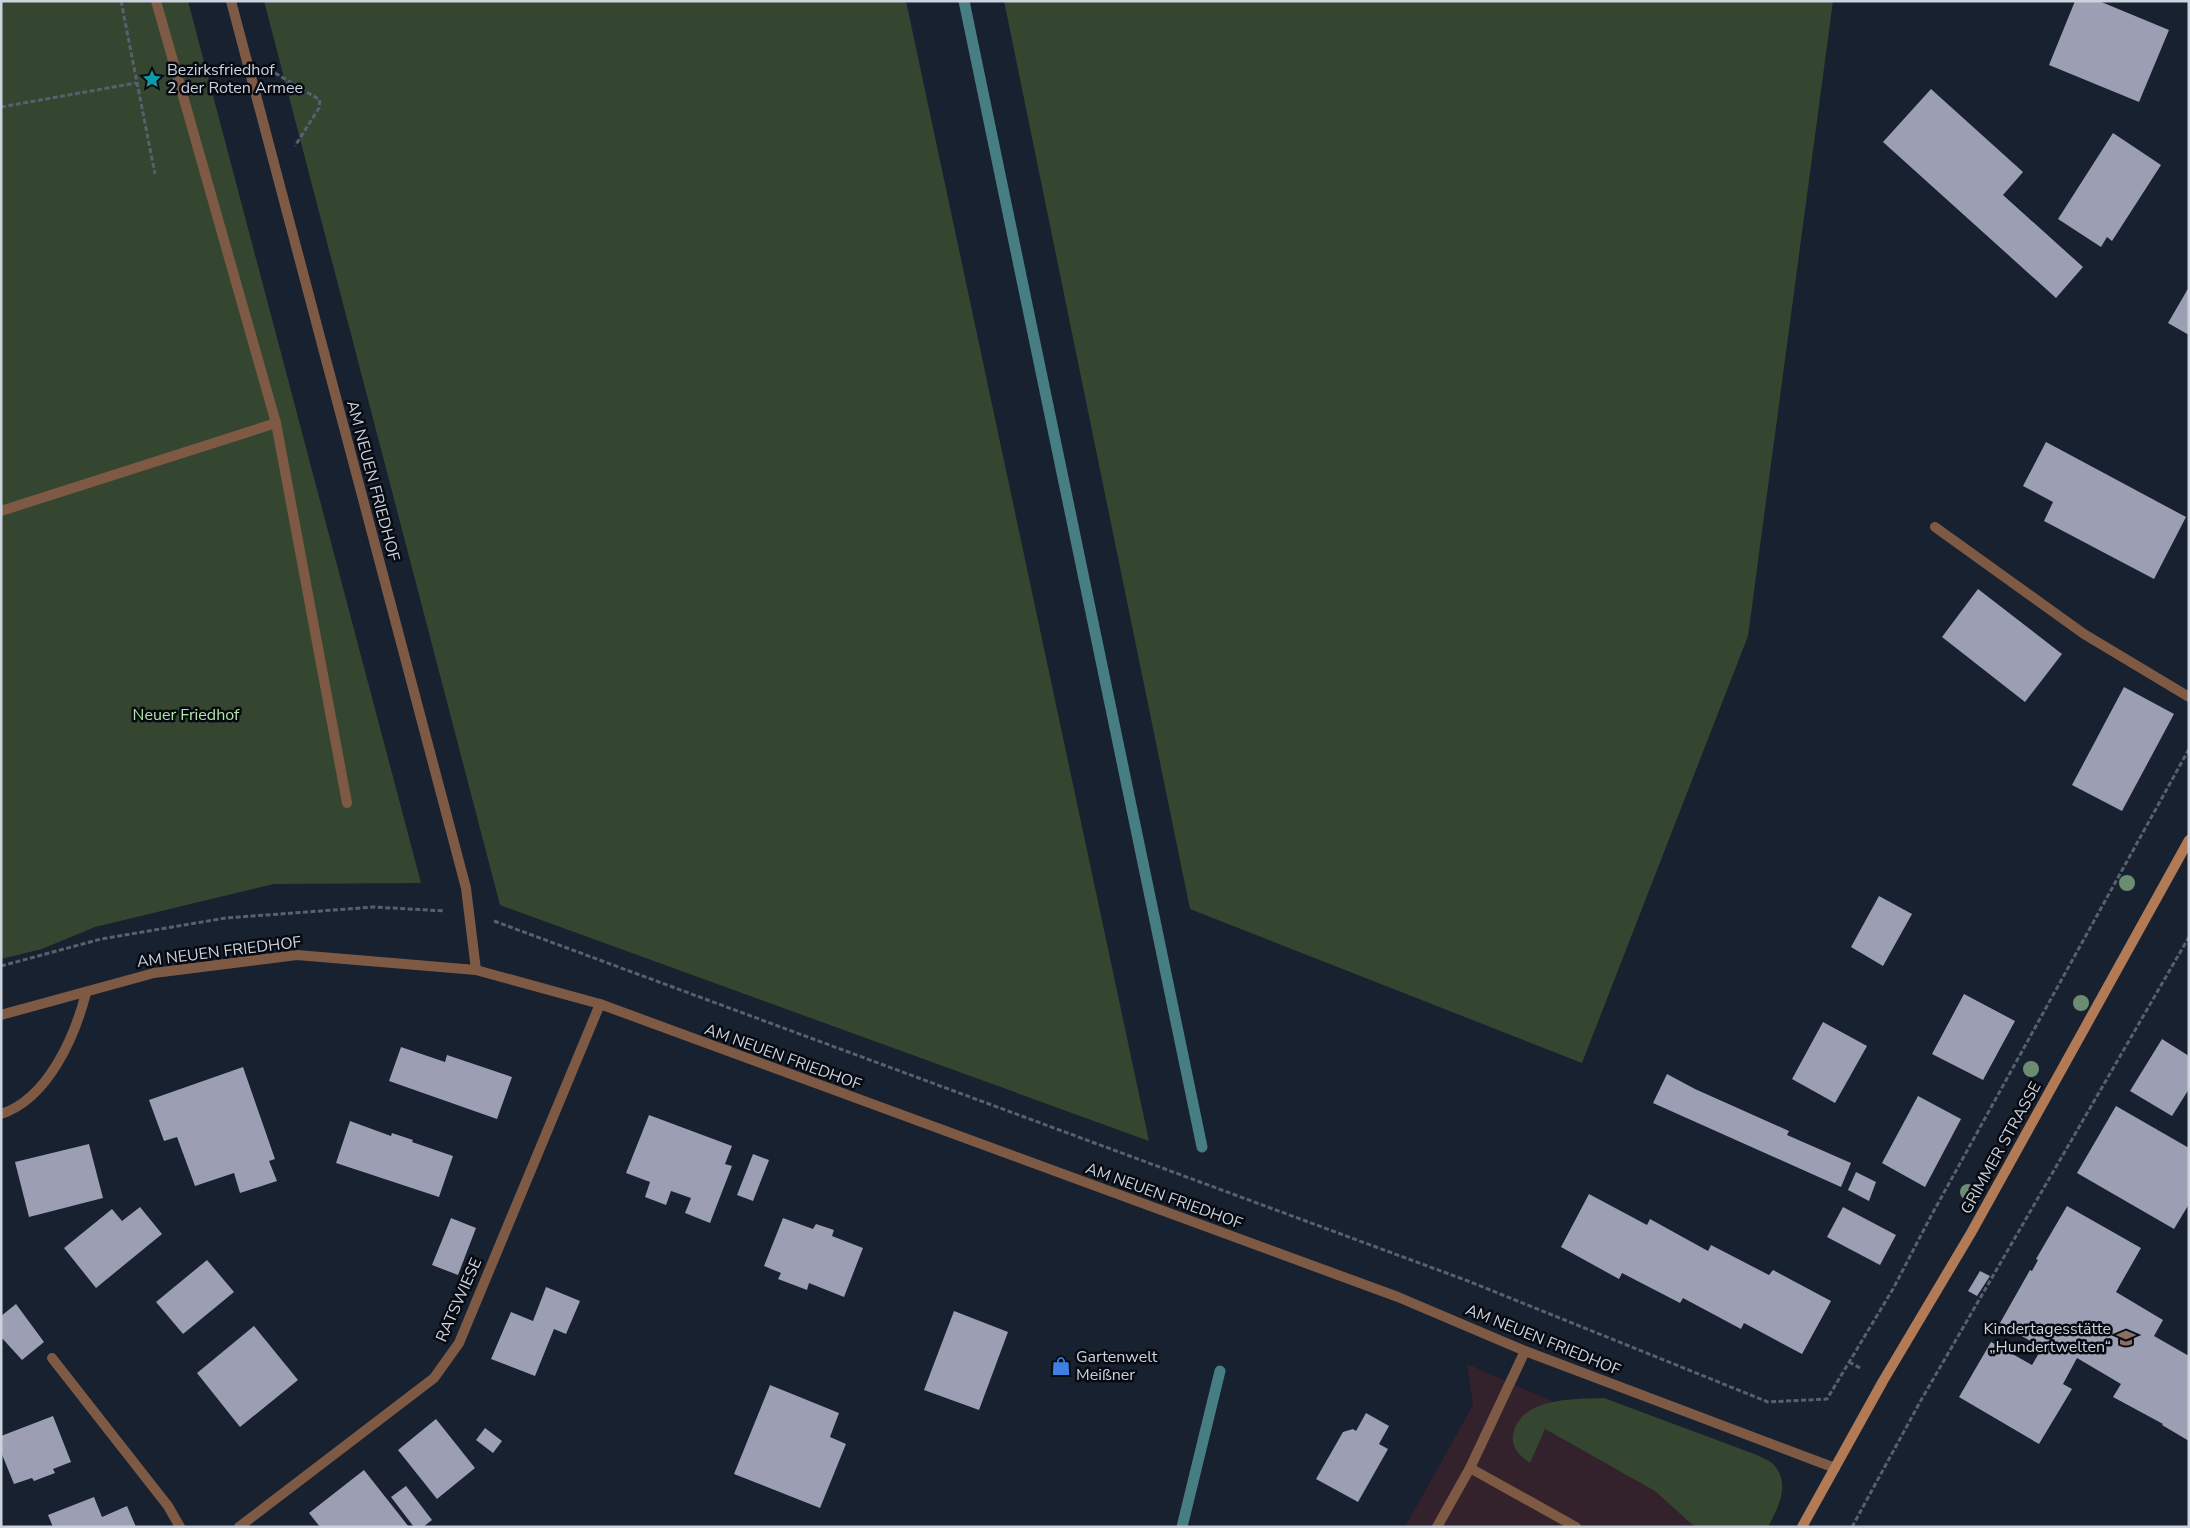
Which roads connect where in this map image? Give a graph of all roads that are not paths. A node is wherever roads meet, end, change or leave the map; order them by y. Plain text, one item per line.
1 (156, 1) edge
2 (231, 1) edge
3 (276, 423) junction
4 (1, 511) edge
5 (1935, 527) dead end
6 (2189, 696) edge
7 (347, 803) dead end
8 (2189, 840) edge
9 (476, 970) junction
10 (86, 992) junction
11 (600, 1004) junction
12 (1, 1015) edge
13 (1, 1114) edge
14 (1525, 1351) junction
15 (52, 1358) dead end
16 (1470, 1468) junction
17 (1835, 1468) junction
18 (180, 1527) edge
19 (239, 1527) edge
20 (1437, 1527) edge
21 (1576, 1527) edge
22 (1802, 1527) edge

1 - 3 street
2 - 9 street, AM NEUEN FRIEDHOF
3 - 4 street
3 - 7 street
5 - 6 street
8 - 17 main road, GRIMMER STRASSE
9 - 10 street, AM NEUEN FRIEDHOF
9 - 11 street, AM NEUEN FRIEDHOF
10 - 12 street, AM NEUEN FRIEDHOF
10 - 13 street
11 - 14 street, AM NEUEN FRIEDHOF
11 - 19 street, RATSWIESE
14 - 16 street
14 - 17 street, AM NEUEN FRIEDHOF
15 - 18 street
16 - 20 street
16 - 21 street
17 - 22 main road, GRIMMER STRASSE

